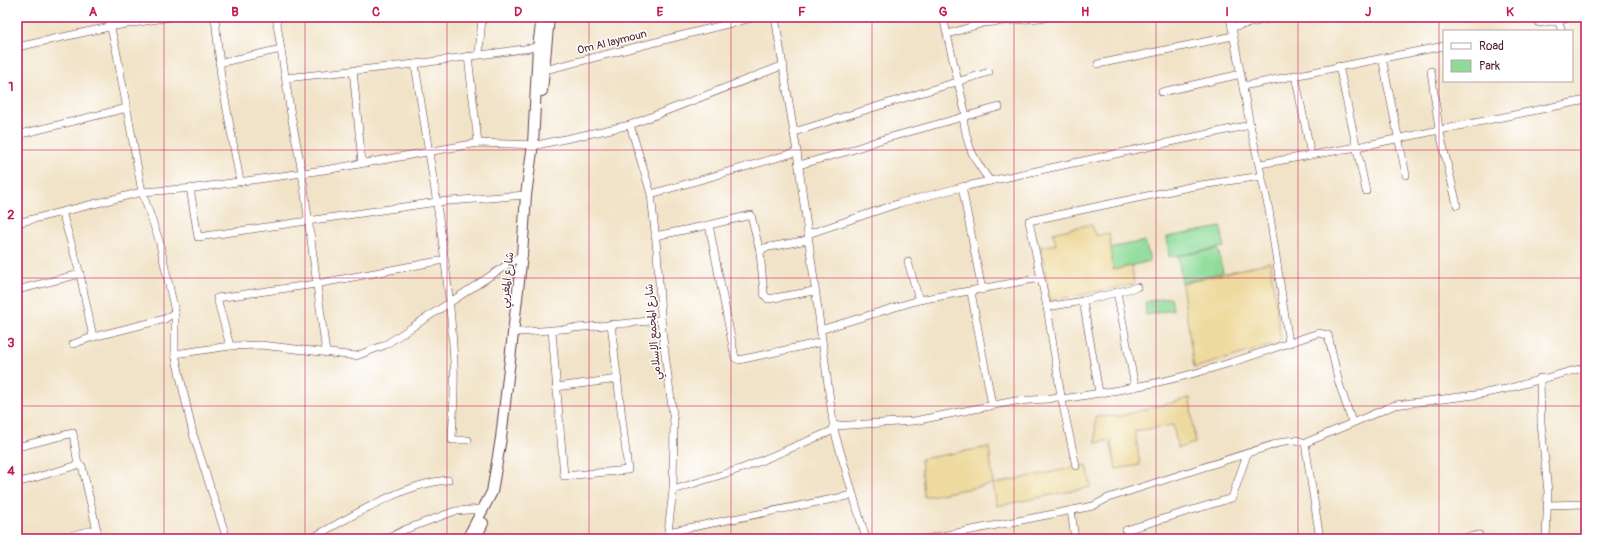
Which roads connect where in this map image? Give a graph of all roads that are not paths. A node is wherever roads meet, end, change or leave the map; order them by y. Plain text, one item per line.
1 (108, 17) edge
2 (170, 17) edge
3 (215, 17) edge
4 (276, 17) edge
5 (482, 17) edge
6 (542, 17) edge
7 (549, 17) edge
8 (755, 17) edge
9 (775, 17) edge
10 (943, 17) edge
11 (1050, 17) edge
12 (1230, 17) edge
13 (1278, 17) edge
14 (1537, 17) edge
15 (1574, 17) edge
16 (982, 20) edge
17 (1552, 21) junction
18 (109, 27) junction
19 (1232, 28) junction
20 (1562, 30) edge
21 (948, 34) junction
22 (1233, 36) junction
23 (1443, 46) edge
24 (17, 47) edge
25 (538, 47) junction
26 (281, 49) junction
27 (479, 54) junction
28 (468, 56) junction
29 (1382, 58) junction
30 (219, 63) junction
31 (415, 64) junction
32 (1098, 64) dead end
33 (784, 66) junction
34 (1339, 66) junction
35 (352, 70) junction
36 (544, 70) junction
37 (1431, 71) dead end
38 (989, 72) dead end
39 (1241, 74) junction
40 (1295, 75) junction
41 (286, 78) junction
42 (958, 82) junction
43 (1243, 86) junction
44 (1162, 92) dead end
45 (1586, 100) edge
46 (999, 107) dead end
47 (127, 108) junction
48 (964, 117) junction
49 (630, 125) junction
50 (1250, 125) junction
51 (1439, 129) junction
52 (794, 132) junction
53 (17, 135) edge
54 (1397, 137) junction
55 (478, 143) junction
56 (535, 144) junction
57 (1357, 147) junction
58 (428, 151) junction
59 (797, 152) junction
60 (1311, 155) junction
61 (362, 163) junction
62 (1260, 164) junction
63 (799, 165) junction
64 (302, 172) junction
65 (1406, 174) dead end
66 (1262, 176) junction
67 (240, 181) junction
68 (990, 181) junction
69 (962, 187) junction
70 (190, 188) junction
71 (1366, 191) dead end
72 (142, 192) junction
73 (651, 194) junction
74 (526, 195) junction
75 (437, 202) junction
76 (1457, 205) dead end
77 (62, 212) junction
78 (309, 220) junction
79 (17, 223) edge
80 (709, 225) junction
81 (655, 236) junction
82 (808, 237) junction
83 (760, 252) junction
84 (522, 255) junction
85 (444, 260) junction
86 (908, 262) dead end
87 (80, 274) junction
88 (1040, 278) junction
89 (316, 284) junction
90 (1137, 287) dead end
91 (17, 290) edge
92 (982, 290) junction
93 (814, 291) junction
94 (971, 292) junction
95 (1117, 292) junction
96 (919, 300) junction
97 (1083, 301) junction
98 (449, 304) junction
99 (1047, 307) junction
100 (175, 312) junction
101 (661, 320) junction
102 (611, 324) junction
103 (820, 330) junction
104 (552, 331) junction
105 (519, 332) junction
106 (93, 337) junction
107 (822, 342) junction
108 (1289, 343) junction
109 (73, 344) dead end
110 (230, 346) junction
111 (326, 353) junction
112 (175, 354) junction
113 (1586, 367) edge
114 (1540, 378) junction
115 (618, 379) junction
116 (556, 387) junction
117 (1135, 387) junction
118 (1099, 392) junction
119 (1062, 398) junction
120 (992, 405) junction
121 (1352, 422) junction
122 (834, 428) junction
123 (468, 440) dead end
124 (1305, 444) junction
125 (17, 447) edge
126 (1247, 454) junction
127 (78, 465) junction
128 (1076, 466) dead end
129 (448, 480) dead end
130 (17, 483) edge
131 (674, 490) junction
132 (853, 495) junction
133 (1586, 504) edge
134 (1547, 505) junction
135 (482, 509) junction
136 (1071, 510) junction
137 (97, 529) junction
138 (1126, 530) dead end
139 (668, 535) edge
140 (98, 538) edge
141 (58, 539) edge
142 (89, 539) edge
143 (227, 539) edge
144 (310, 539) edge
145 (387, 539) edge
146 (467, 539) edge
147 (475, 539) edge
148 (866, 539) edge
149 (926, 539) edge
150 (1075, 539) edge
151 (1320, 539) edge
152 (1460, 539) edge
153 (1480, 539) edge
154 (1546, 539) edge

1 - 18 street
2 - 18 street
3 - 30 street
4 - 26 street
5 - 27 street
6 - 25 main road, شارع المغربي
7 - 36 main road, شارع المغربي
8 - 36 street, Om Al laymoun
9 - 33 street
10 - 21 street
11 - 16 street
12 - 19 street
13 - 19 street
14 - 17 street
15 - 17 street
16 - 21 street
17 - 20 street
18 - 24 street
18 - 47 street
19 - 22 street
21 - 42 street
22 - 32 street
22 - 39 street
23 - 29 street
25 - 27 street
25 - 56 main road, شارع المغربي
26 - 30 street
26 - 41 street
27 - 28 street
28 - 31 street
28 - 55 street
29 - 34 street
29 - 54 street
30 - 67 street
31 - 35 street
31 - 58 street
33 - 49 street
33 - 52 street
34 - 40 street
34 - 57 street
35 - 41 street
35 - 61 street
36 - 56 main road, شارع المغربي
37 - 51 street
38 - 42 street
39 - 43 street
39 - 44 street
40 - 43 street
40 - 60 street
41 - 64 street
42 - 48 street
42 - 52 street
43 - 50 street
45 - 51 street
46 - 48 street
47 - 53 street
47 - 72 street
48 - 63 street
48 - 68 street
49 - 56 street
49 - 73 street, شارع المجمع الإسلامي
50 - 62 street
50 - 68 street
51 - 54 street
51 - 76 street
52 - 59 street
54 - 57 street
54 - 65 street
55 - 56 street
55 - 58 street
56 - 74 main road, شارع المغربي
56 - 105 main road, شارع المغربي
57 - 60 street
57 - 71 street
58 - 61 street
58 - 75 street
59 - 63 street
59 - 73 street
60 - 62 street
61 - 64 street
62 - 66 street
63 - 82 street
64 - 67 street
64 - 78 street
66 - 88 street
66 - 108 street
67 - 70 street
68 - 69 street
69 - 82 street
69 - 92 street
70 - 72 street
70 - 78 street
72 - 77 street
72 - 100 street
73 - 81 street, شارع المجمع الإسلامي
74 - 75 street
74 - 84 main road, شارع المغربي
75 - 78 street
75 - 85 street
77 - 79 street
77 - 87 street
78 - 89 street
80 - 81 street
80 - 83 street
80 - 107 street
81 - 101 street, شارع المجمع الإسلامي
82 - 83 street
82 - 93 street
83 - 93 street
84 - 98 street
84 - 135 main road, شارع المغربي
85 - 89 street
85 - 98 street
86 - 96 street
87 - 91 street
87 - 106 street
88 - 92 street
88 - 99 street
89 - 110 street
89 - 111 street
90 - 95 street
92 - 94 street
93 - 103 street
94 - 96 street
94 - 120 street
95 - 97 street
95 - 117 street
96 - 103 street
97 - 99 street
97 - 118 street
98 - 111 street
98 - 123 street
99 - 119 street
100 - 106 street
100 - 112 street
101 - 102 street
101 - 131 street, شارع المجمع الإسلامي
102 - 104 street
102 - 115 street
103 - 107 street
104 - 105 street
104 - 116 street
105 - 147 main road, شارع المغربي
106 - 109 street
107 - 122 street
108 - 117 street
108 - 121 street
110 - 111 street
110 - 112 street
112 - 143 street
113 - 114 street
114 - 121 street
114 - 134 street
115 - 116 street
115 - 116 street
117 - 118 street
118 - 119 street
119 - 120 street
119 - 128 street
120 - 122 street
121 - 124 street
122 - 131 street
122 - 132 street
124 - 126 street
124 - 151 street
125 - 127 street
126 - 136 street
126 - 138 street
127 - 130 street
127 - 137 street
129 - 144 street
131 - 139 street, شارع المجمع الإسلامي
132 - 139 street
132 - 148 street
133 - 134 street
134 - 154 street
135 - 145 street
135 - 146 main road, شارع المغربي
136 - 149 street
136 - 150 street
137 - 140 street
137 - 141 street
140 - 142 street
152 - 153 street

